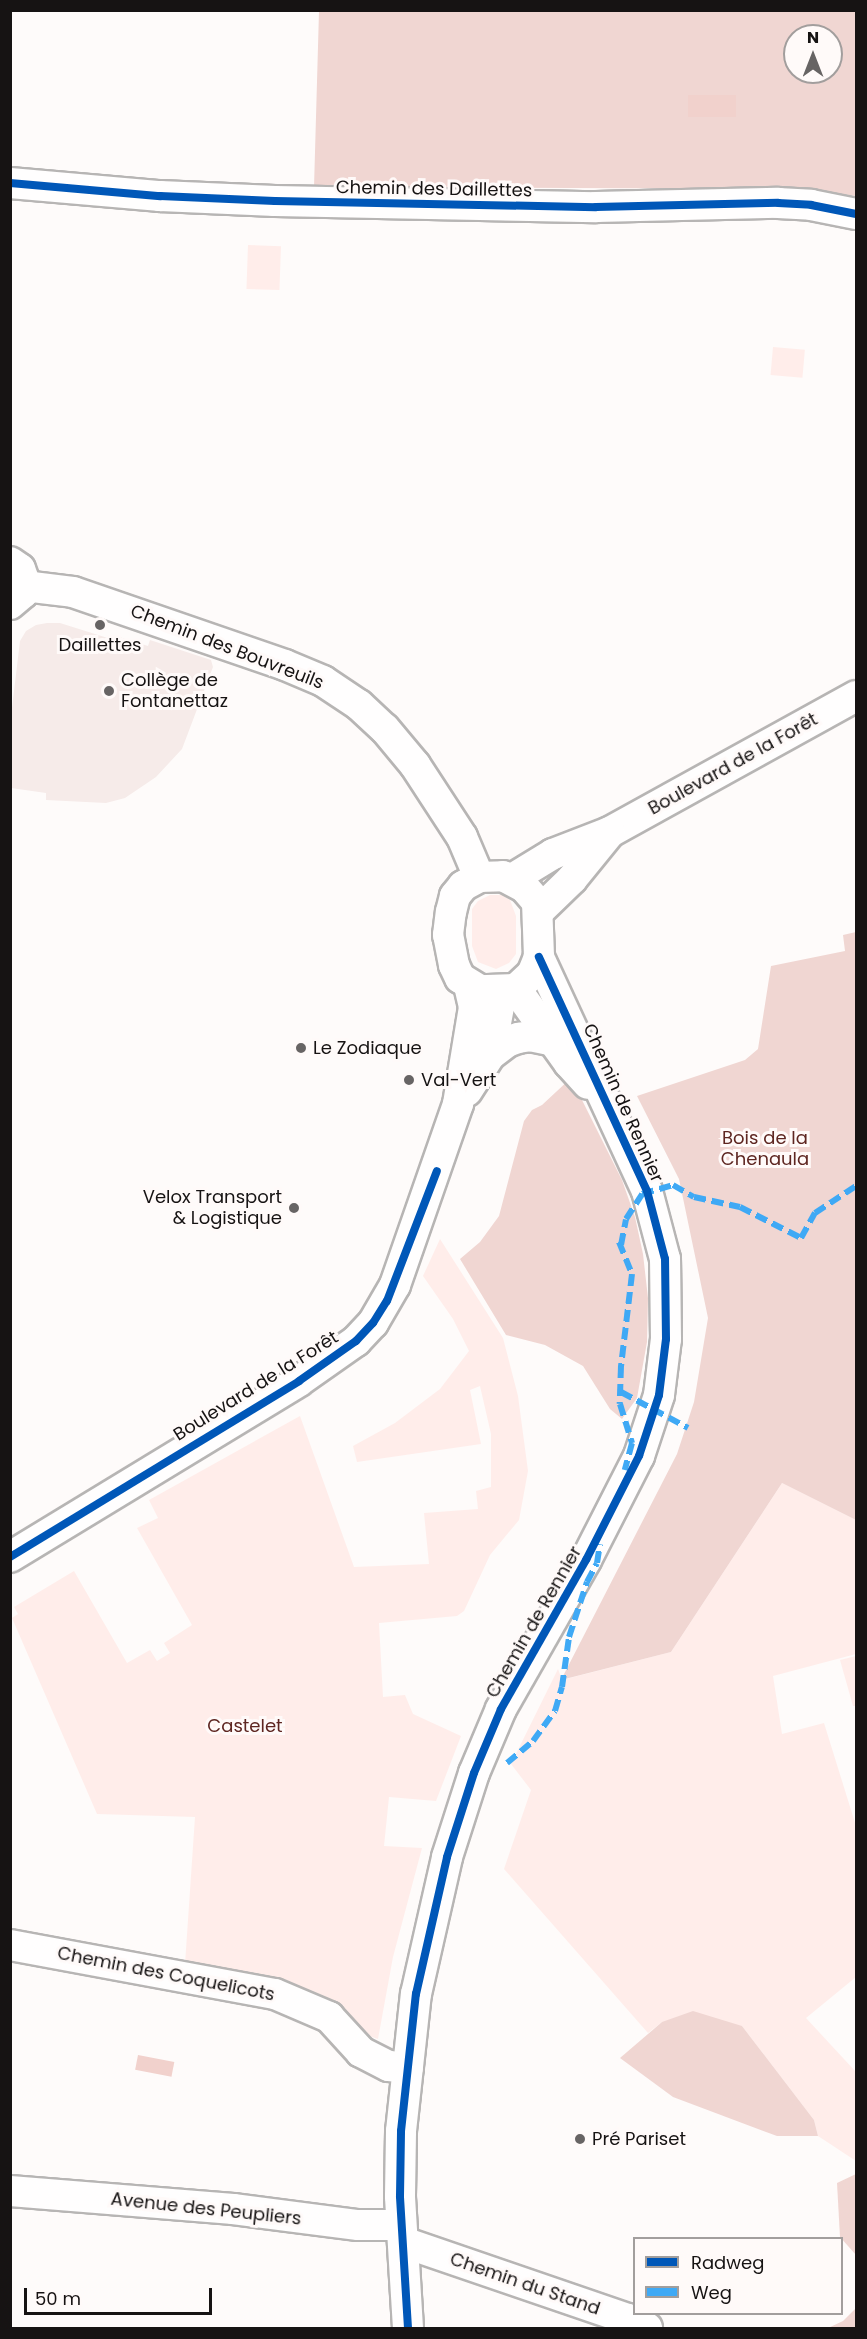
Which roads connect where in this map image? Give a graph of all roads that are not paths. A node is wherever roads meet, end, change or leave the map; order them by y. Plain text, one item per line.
1 (10, 183) edge
2 (856, 214) edge
3 (15, 584) edge
4 (856, 696) edge
5 (610, 831) junction
6 (479, 877) junction
7 (512, 879) junction
8 (539, 911) junction
9 (539, 957) junction
10 (469, 986) junction
11 (509, 990) junction
12 (554, 1041) junction
13 (490, 1055) junction
14 (458, 1104) junction
15 (610, 1109) junction
16 (10, 1557) edge
17 (10, 1945) edge
18 (408, 2068) junction
19 (10, 2192) edge
20 (402, 2234) junction
21 (408, 2328) edge
22 (647, 2328) edge

1 - 2 street, Chemin des Daillettes
3 - 6 street, Chemin des Bouvreuils
4 - 5 street, Boulevard de la Forêt
5 - 7 street, Boulevard de la Forêt
5 - 8 street, Boulevard de la Forêt
6 - 7 street
6 - 10 street
7 - 8 street
8 - 9 street
9 - 11 street
9 - 15 street, Chemin de Rennier
10 - 11 street
10 - 14 street, Boulevard de la Forêt
11 - 12 street, Chemin de Rennier
11 - 13 street, Boulevard de la Forêt
12 - 13 street
12 - 15 street, Chemin de Rennier
13 - 14 street, Boulevard de la Forêt
14 - 16 street, Boulevard de la Forêt
15 - 18 street, Chemin de Rennier
17 - 18 street, Chemin des Coquelicots
18 - 20 street, Chemin de Rennier
19 - 20 street, Avenue des Peupliers
20 - 21 street, Chemin de Rennier
20 - 22 street, Chemin du Stand

